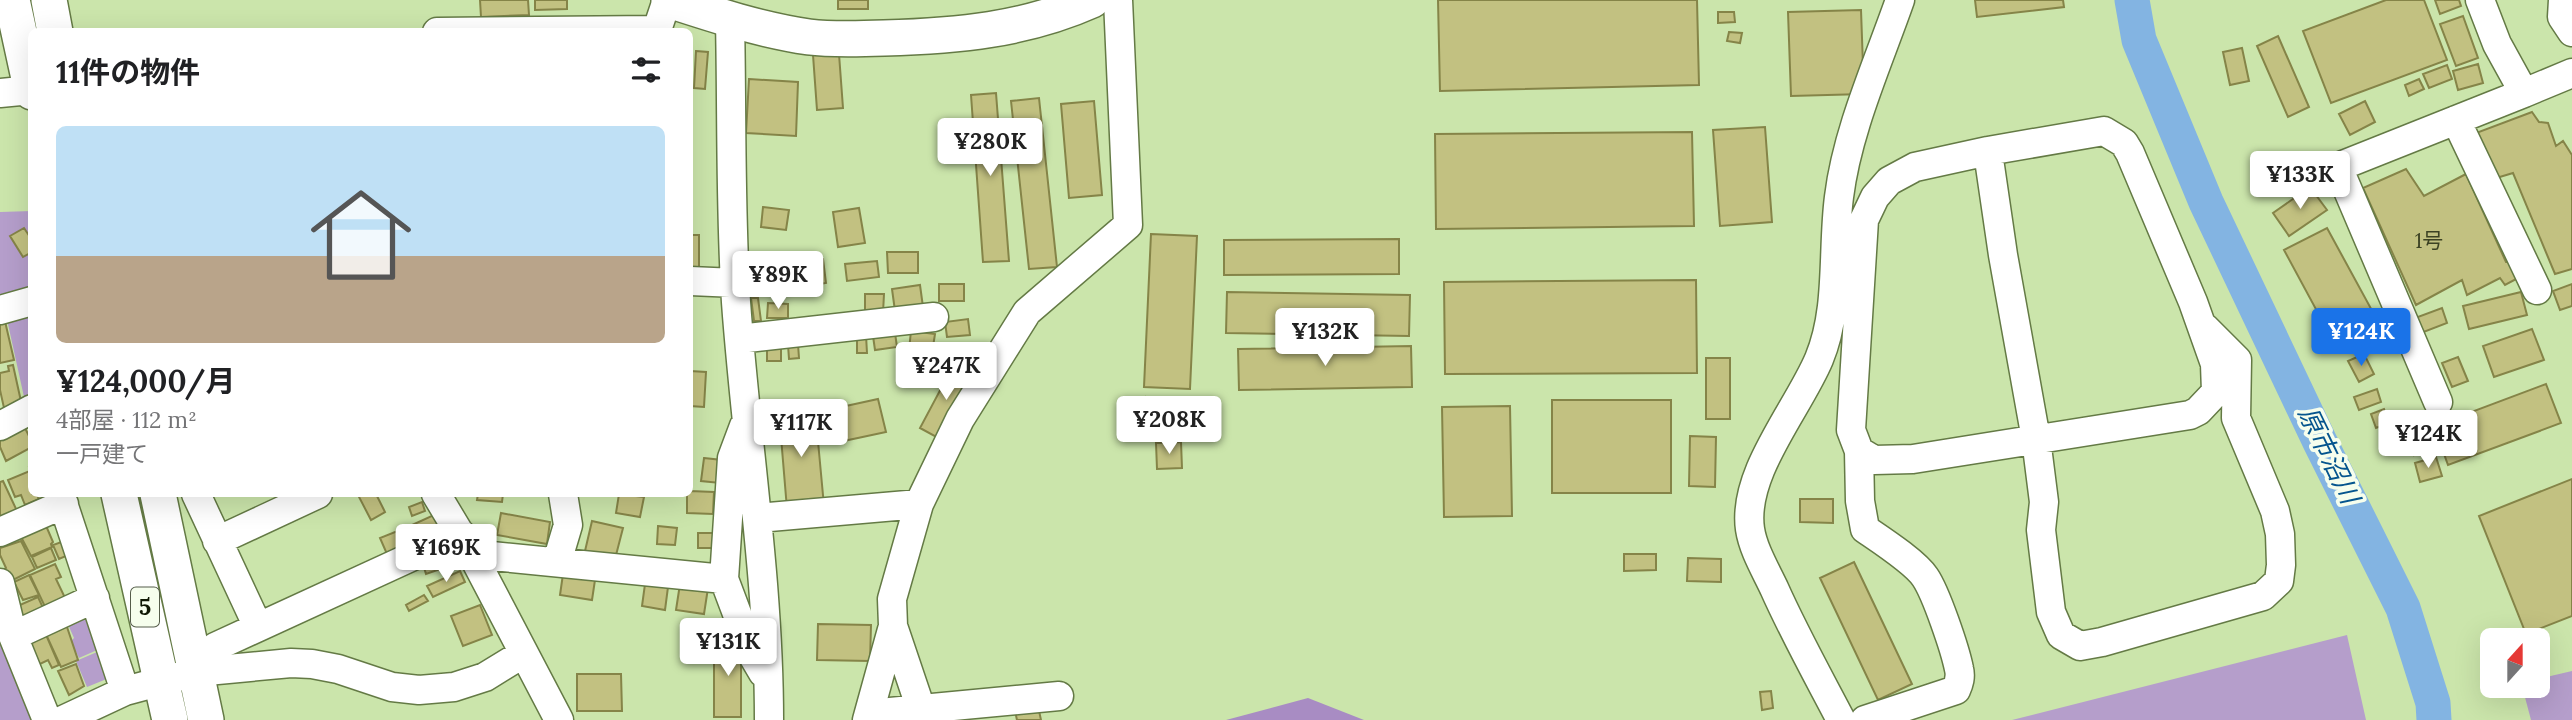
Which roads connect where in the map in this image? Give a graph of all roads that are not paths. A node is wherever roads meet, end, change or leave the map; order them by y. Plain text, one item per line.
1 (12, 0) edge
2 (49, 0) edge
3 (668, 0) edge
4 (1093, 0) edge
5 (1118, 0) edge
6 (1900, 0) edge
7 (2480, 0) edge
8 (2563, 0) edge
9 (730, 10) edge
10 (54, 28) edge
11 (658, 28) edge
12 (2572, 32) edge
13 (2572, 73) edge
14 (28, 77) edge
15 (28, 91) edge
16 (0, 93) edge
17 (2524, 93) junction
18 (2456, 120) junction
19 (1990, 166) dead end
20 (693, 281) edge
21 (736, 283) junction
22 (2537, 290) dead end
23 (28, 302) edge
24 (0, 310) edge
25 (934, 317) dead end
26 (2201, 324) junction
27 (739, 339) junction
28 (2438, 402) dead end
29 (28, 411) edge
30 (747, 420) junction
31 (0, 424) edge
32 (2036, 439) junction
33 (1859, 451) junction
34 (120, 497) edge
35 (159, 497) edge
36 (197, 497) edge
37 (312, 497) edge
38 (438, 497) edge
39 (564, 497) edge
40 (62, 499) edge
41 (919, 504) junction
42 (758, 518) junction
43 (0, 532) edge
44 (217, 541) junction
45 (466, 544) junction
46 (557, 562) junction
47 (724, 579) junction
48 (0, 583) edge
49 (94, 598) junction
50 (893, 626) junction
51 (258, 627) junction
52 (13, 636) junction
53 (524, 653) junction
54 (205, 659) junction
55 (161, 680) junction
56 (769, 684) junction
57 (125, 691) junction
58 (1056, 704) edge
59 (921, 709) junction
60 (976, 712) edge
61 (868, 717) edge
62 (47, 720) edge
63 (63, 720) edge
64 (170, 720) edge
65 (206, 720) edge
66 (559, 720) edge
67 (769, 720) edge
68 (1840, 720) edge
69 (1865, 720) edge

1 - 14 main road
2 - 10 main road
3 - 9 main road
3 - 11 street
4 - 9 main road
5 - 41 street
6 - 68 street
7 - 17 street
8 - 12 street
9 - 21 street
13 - 17 street
15 - 16 street
17 - 18 street
18 - 22 street
18 - 28 street
19 - 32 street
20 - 21 street
21 - 27 street
23 - 24 street
25 - 27 street
26 - 32 street
26 - 32 street
26 - 33 street
27 - 30 street
29 - 31 street
30 - 42 street
30 - 47 street
32 - 33 street
33 - 69 street
34 - 55 main road, 5
35 - 54 main road, 5
36 - 44 street
37 - 44 street
38 - 45 street
39 - 46 street
40 - 43 street
40 - 49 street
41 - 42 street
41 - 50 street
42 - 56 street
44 - 51 street
45 - 46 street
45 - 51 street
45 - 53 street
46 - 47 street
47 - 56 street
48 - 52 street
49 - 52 street
49 - 57 street
50 - 59 street
50 - 61 street
51 - 54 street
52 - 62 street
53 - 54 street
53 - 66 street
54 - 55 street
54 - 65 main road, 5
55 - 57 street
55 - 64 main road, 5
56 - 67 street
57 - 63 street
58 - 60 street
59 - 60 street
59 - 61 street

